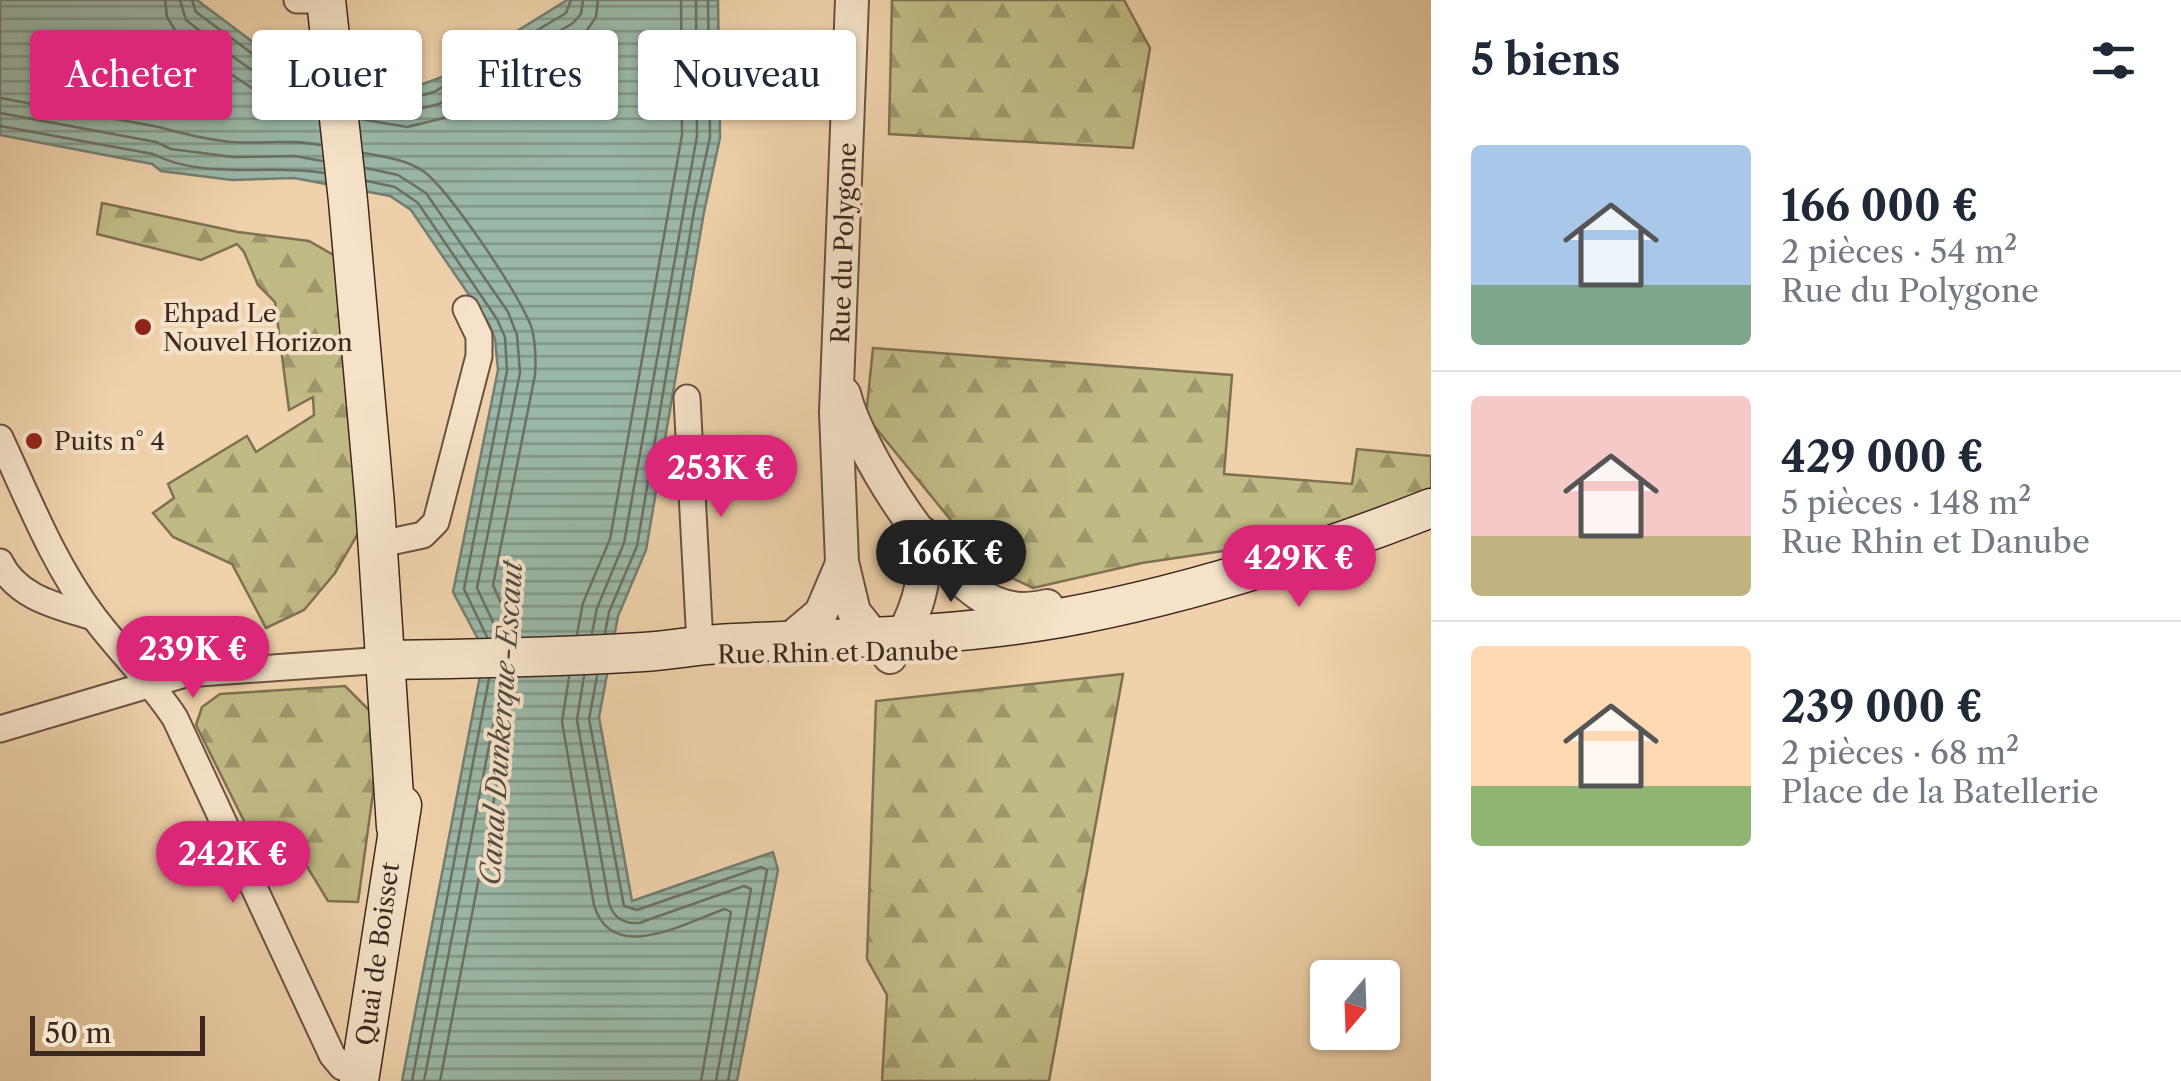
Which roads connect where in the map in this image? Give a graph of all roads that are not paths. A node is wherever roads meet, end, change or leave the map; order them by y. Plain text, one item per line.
1 (297, 0) edge
2 (313, 0) edge
3 (326, 0) edge
4 (852, 0) edge
5 (466, 309) dead end
6 (840, 365) junction
7 (687, 398) dead end
8 (0, 438) edge
9 (1431, 508) edge
10 (1431, 529) edge
11 (922, 533) junction
12 (381, 544) junction
13 (0, 562) edge
14 (842, 562) junction
15 (1154, 596) junction
16 (94, 617) junction
17 (788, 642) junction
18 (700, 644) junction
19 (889, 644) junction
20 (638, 652) junction
21 (394, 660) junction
22 (151, 682) junction
23 (0, 729) edge
24 (360, 1077) edge

1 - 2 street
3 - 12 main road, Quai de Boisset
4 - 6 street, Rue du Polygone
5 - 12 street
6 - 11 street, Rue du Polygone
6 - 14 street, Rue du Polygone
7 - 18 street
8 - 16 street
9 - 15 main road, Rue Rhin et Danube
10 - 19 main road, Rue Rhin et Danube
11 - 15 street, Rue du Polygone
11 - 19 street
12 - 21 main road, Quai de Boisset
13 - 16 street
14 - 17 street, Rue du Polygone
14 - 19 street, Rue du Polygone
15 - 19 main road, Rue Rhin et Danube
16 - 22 street
17 - 18 main road, Rue Rhin et Danube
17 - 19 main road, Rue Rhin et Danube
18 - 20 main road, Rue Rhin et Danube
19 - 20 main road, Rue Rhin et Danube
20 - 21 main road
21 - 22 street
21 - 24 main road, Quai de Boisset
22 - 23 street
22 - 24 street

